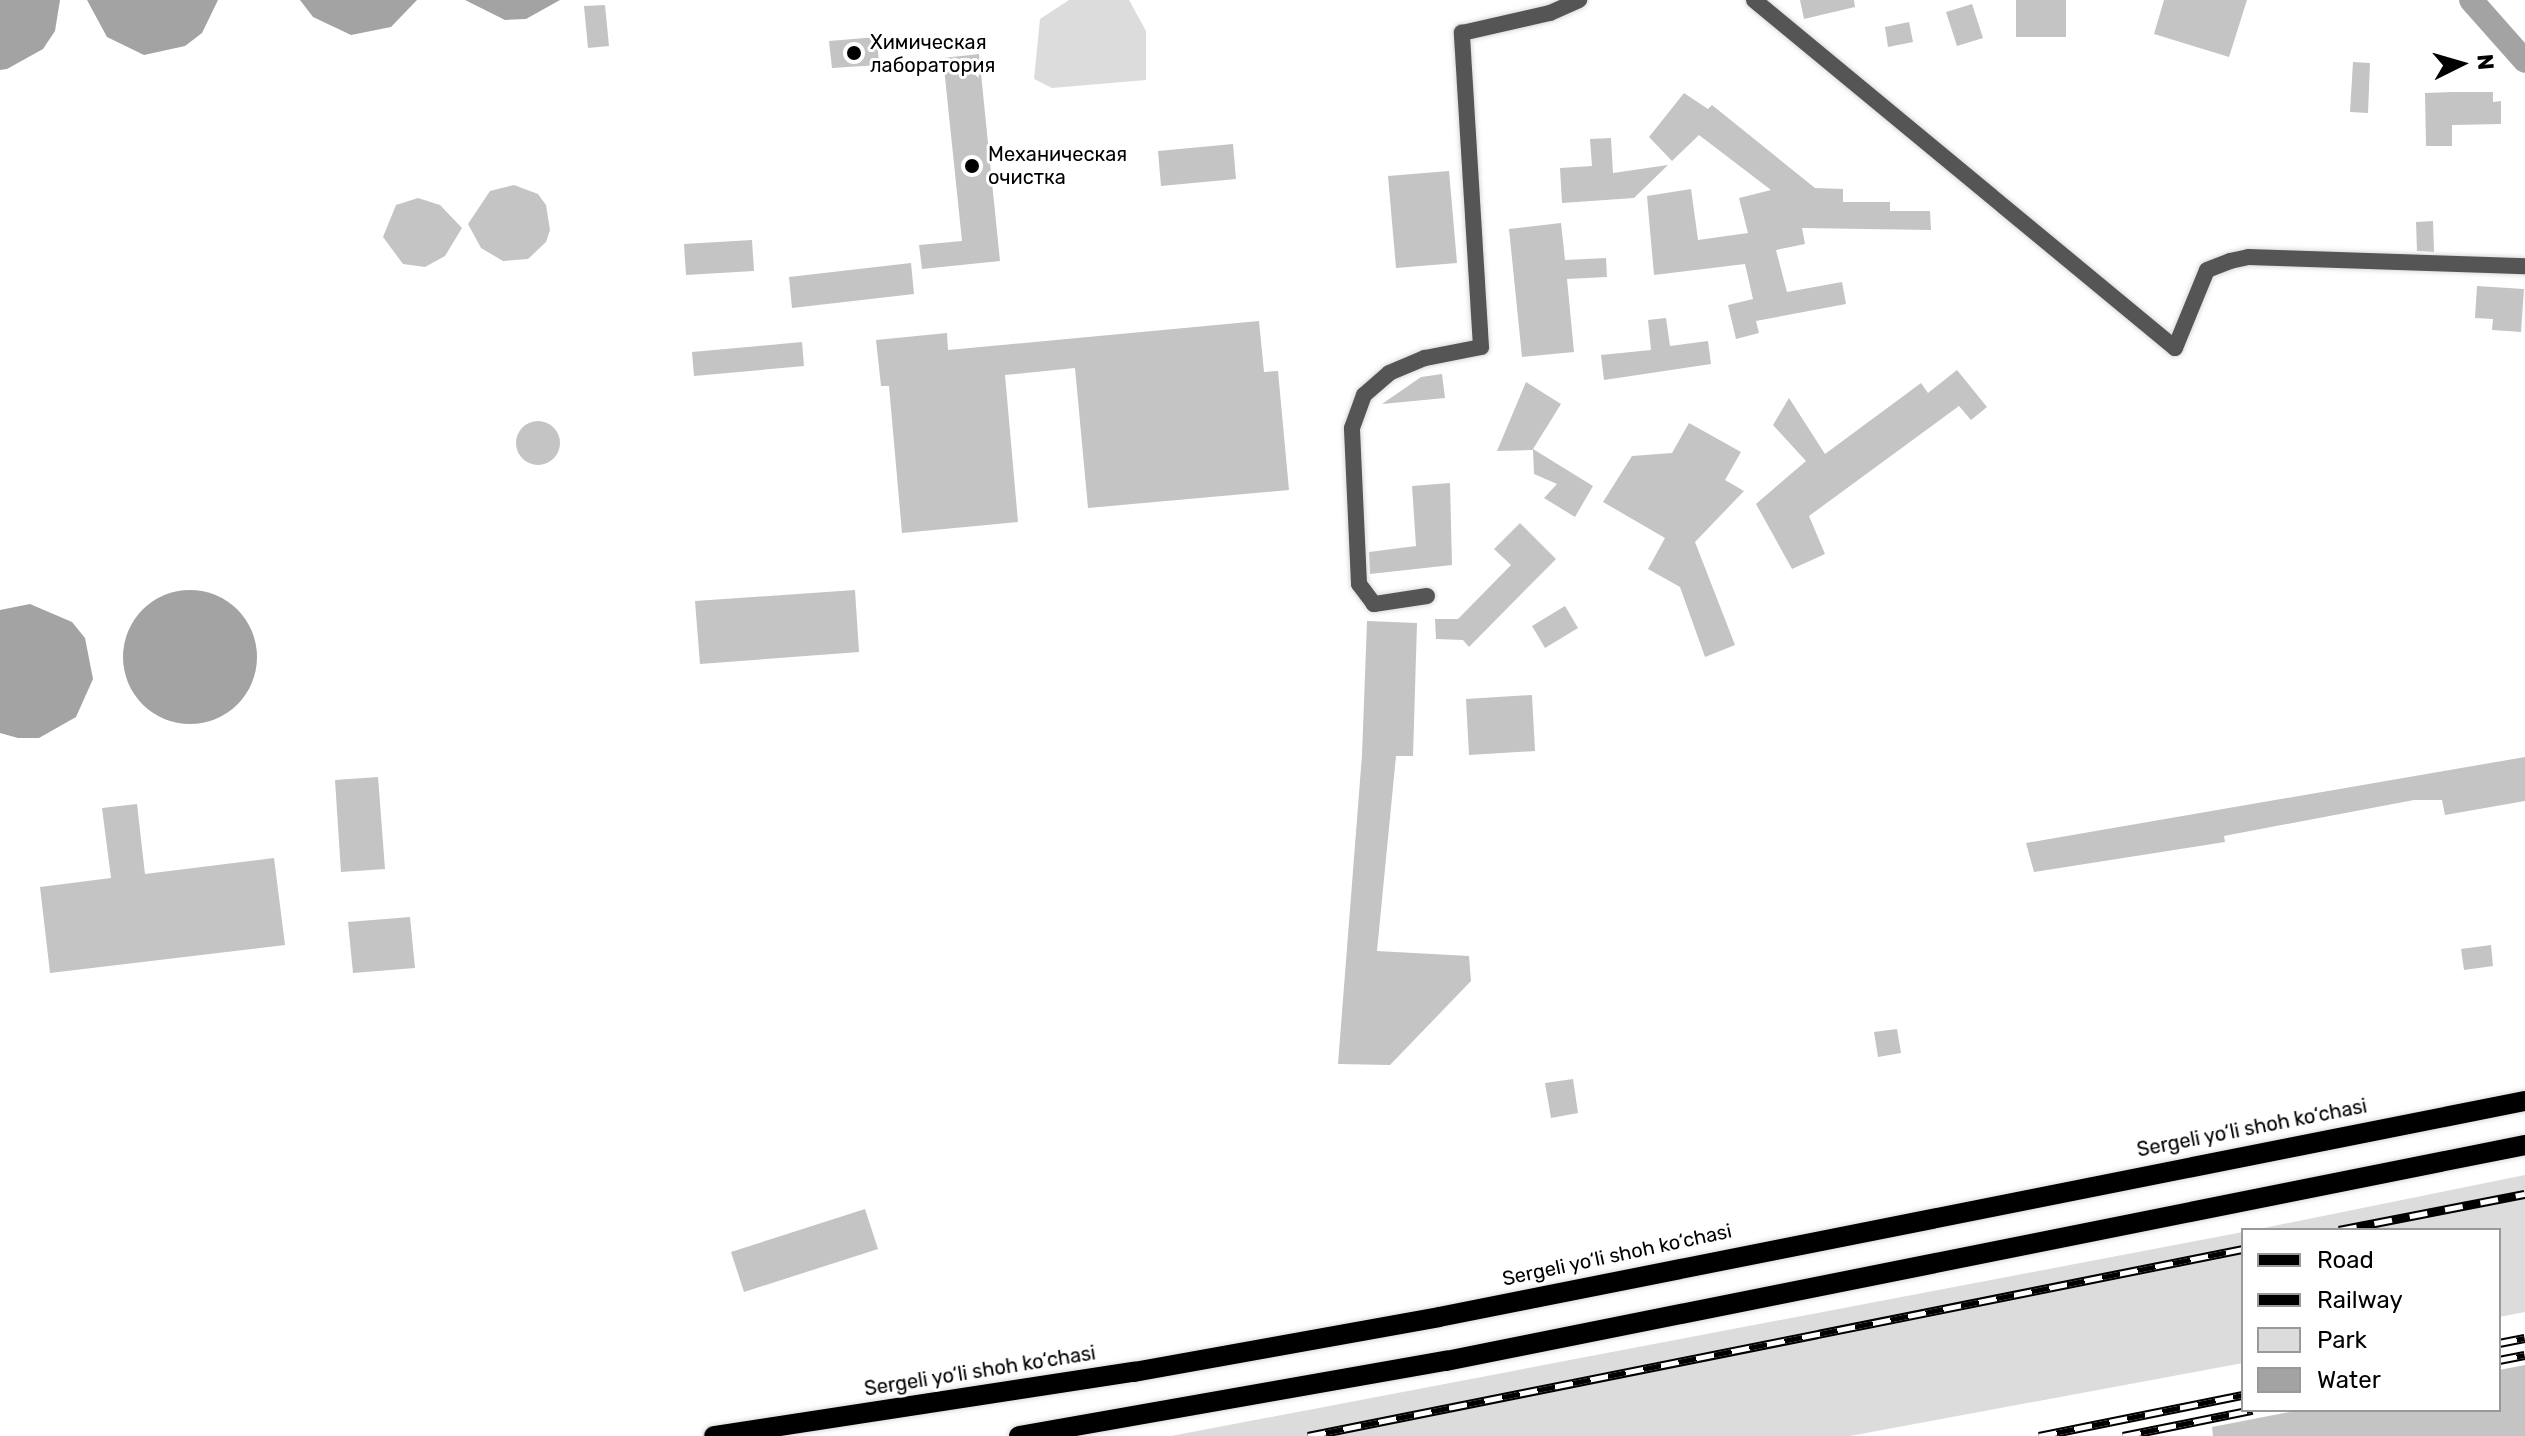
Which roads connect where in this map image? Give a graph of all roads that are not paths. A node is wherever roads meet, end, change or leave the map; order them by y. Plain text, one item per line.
1 (1579, 0) edge
2 (1754, 0) edge
3 (1532, 8) edge
4 (2525, 266) edge
5 (1427, 596) dead end
6 (2525, 1101) edge
7 (2525, 1145) edge
8 (714, 1436) edge
9 (1019, 1436) edge

1 - 3 street
2 - 4 street
3 - 5 street
6 - 8 main road, Sergeli yo‘li shoh ko‘chasi
7 - 9 main road

